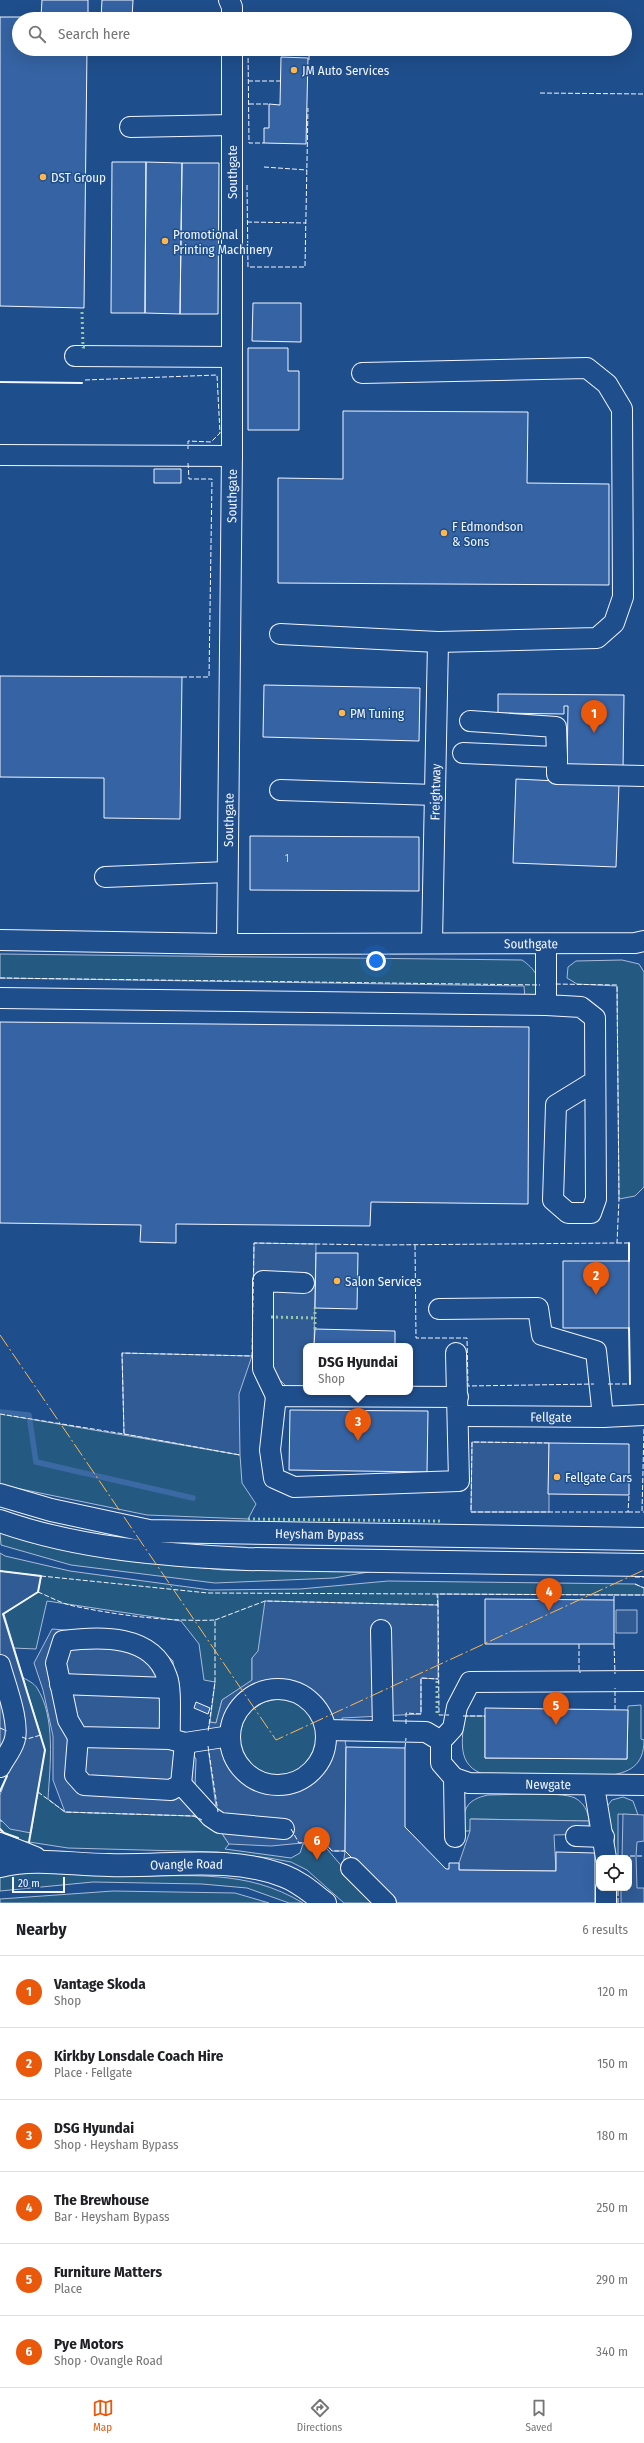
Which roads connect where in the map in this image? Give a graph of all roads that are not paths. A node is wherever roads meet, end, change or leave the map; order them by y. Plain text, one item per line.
1 (229, 0) edge
2 (232, 12) edge
3 (232, 56) edge
4 (232, 125) junction
5 (130, 127) dead end
6 (75, 356) dead end
7 (232, 357) junction
8 (362, 373) dead end
9 (0, 455) edge
10 (232, 456) junction
11 (280, 634) dead end
12 (438, 642) junction
13 (470, 721) dead end
14 (463, 753) dead end
15 (557, 757) junction
16 (644, 776) edge
17 (280, 790) dead end
18 (435, 795) junction
19 (227, 872) junction
20 (105, 877) dead end
21 (0, 940) edge
22 (644, 941) edge
23 (432, 942) junction
24 (226, 944) junction
25 (546, 944) junction
26 (0, 998) edge
27 (546, 1005) junction
28 (595, 1081) junction
29 (304, 1283) dead end
30 (439, 1309) dead end
31 (456, 1353) dead end
32 (276, 1396) junction
33 (458, 1406) junction
34 (644, 1415) edge
35 (603, 1417) junction
36 (0, 1495) edge
37 (0, 1521) edge
38 (644, 1539) edge
39 (644, 1565) edge
40 (381, 1630) dead end
41 (0, 1666) edge
42 (644, 1681) edge
43 (60, 1684) junction
44 (3, 1688) edge
45 (168, 1688) junction
46 (326, 1730) junction
47 (383, 1730) junction
48 (230, 1736) junction
49 (78, 1737) junction
50 (177, 1741) junction
51 (441, 1741) junction
52 (0, 1767) edge
53 (454, 1778) junction
54 (181, 1784) junction
55 (644, 1785) edge
56 (594, 1786) junction
57 (284, 1829) dead end
58 (576, 1836) dead end
59 (455, 1837) dead end
60 (604, 1837) junction
61 (0, 1844) edge
62 (606, 1855) edge
63 (40, 1860) junction
64 (0, 1866) edge
65 (351, 1868) dead end
66 (606, 1891) edge
67 (325, 1903) edge
68 (386, 1903) edge
69 (606, 1903) edge

1 - 2 street
3 - 4 street, Southgate
4 - 5 street
4 - 7 street, Southgate
6 - 7 street
7 - 10 street, Southgate
8 - 12 street
9 - 10 street
10 - 19 street, Southgate
11 - 12 street
12 - 18 street, Freightway
13 - 15 street
14 - 15 street
15 - 16 street
17 - 18 street
18 - 23 street, Freightway
19 - 20 street
19 - 24 street, Southgate
21 - 24 street, Southgate
22 - 25 street, Southgate
23 - 24 street, Southgate
23 - 25 street, Southgate
25 - 27 street
26 - 27 street
27 - 28 street
28 - 28 street
29 - 32 street
30 - 35 street
31 - 33 street
32 - 33 street, Fellgate
32 - 33 street
33 - 35 street, Fellgate
34 - 35 street, Fellgate
36 - 38 main road, Heysham Bypass
37 - 39 main road, Heysham Bypass
40 - 47 street
41 - 44 street
42 - 51 street
43 - 45 street
43 - 45 street
43 - 49 street
44 - 52 street
45 - 50 street
46 - 47 street
46 - 48 street
46 - 48 street
47 - 51 street
48 - 50 street
49 - 50 street
49 - 54 street
50 - 54 street
51 - 53 street
53 - 56 street, Newgate
53 - 59 street
54 - 57 street
55 - 56 street, Newgate
56 - 60 street
58 - 60 street
60 - 62 street
61 - 63 main road, Ovangle Road
63 - 64 main road, Ovangle Road
63 - 67 main road, Ovangle Road
65 - 68 street
66 - 69 street

